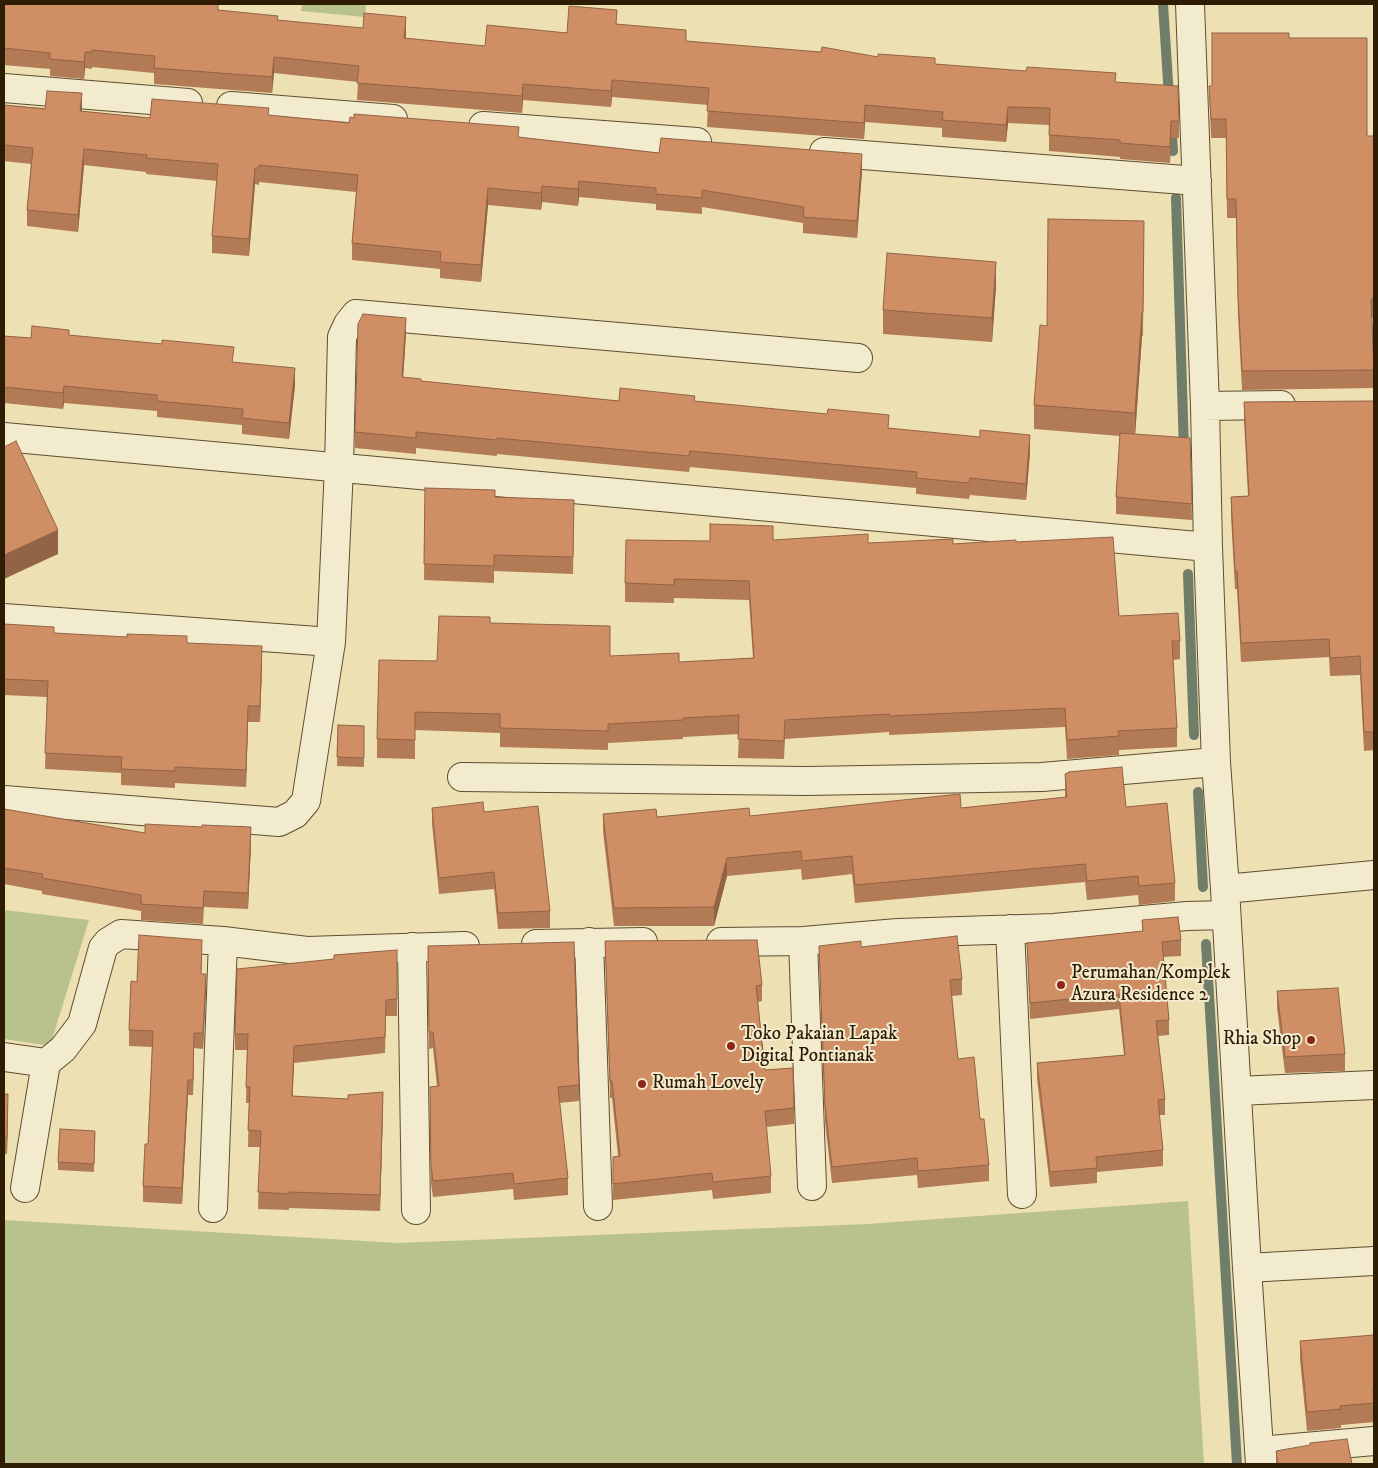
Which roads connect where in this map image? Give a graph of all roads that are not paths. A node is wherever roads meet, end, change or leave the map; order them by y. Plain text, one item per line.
1 (1190, 4) edge
2 (4, 88) edge
3 (421, 121) edge
4 (461, 124) edge
5 (720, 144) edge
6 (799, 150) edge
7 (1197, 181) junction
8 (858, 358) dead end
9 (1305, 404) edge
10 (1206, 406) junction
11 (4, 437) edge
12 (339, 467) junction
13 (1208, 547) junction
14 (4, 618) edge
15 (331, 642) junction
16 (1216, 762) junction
17 (462, 777) dead end
18 (4, 800) edge
19 (1374, 875) edge
20 (1225, 902) junction
21 (1010, 930) junction
22 (223, 941) junction
23 (803, 941) junction
24 (589, 942) junction
25 (667, 942) edge
26 (696, 942) edge
27 (412, 947) junction
28 (4, 1057) edge
29 (46, 1063) junction
30 (1374, 1085) edge
31 (1236, 1091) junction
32 (812, 1186) dead end
33 (25, 1188) dead end
34 (1022, 1194) dead end
35 (598, 1206) dead end
36 (213, 1208) dead end
37 (416, 1210) dead end
38 (1374, 1261) edge
39 (1247, 1268) junction
40 (1374, 1441) edge
41 (1260, 1457) edge

1 - 7 street
2 - 3 street
4 - 5 street
6 - 7 street
7 - 10 street
8 - 12 street
9 - 10 street
10 - 13 street
11 - 12 street
12 - 13 street
12 - 15 street
13 - 16 street
14 - 15 street
15 - 18 street
16 - 17 street
16 - 20 street
19 - 20 street
20 - 21 street
20 - 31 street
21 - 23 street
21 - 34 street
22 - 27 street
22 - 29 street
22 - 36 street
23 - 26 street
23 - 32 street
24 - 25 street
24 - 27 street
24 - 35 street
27 - 37 street
28 - 29 street
29 - 33 street
30 - 31 street
31 - 39 street
38 - 39 street
39 - 41 street
40 - 41 street

